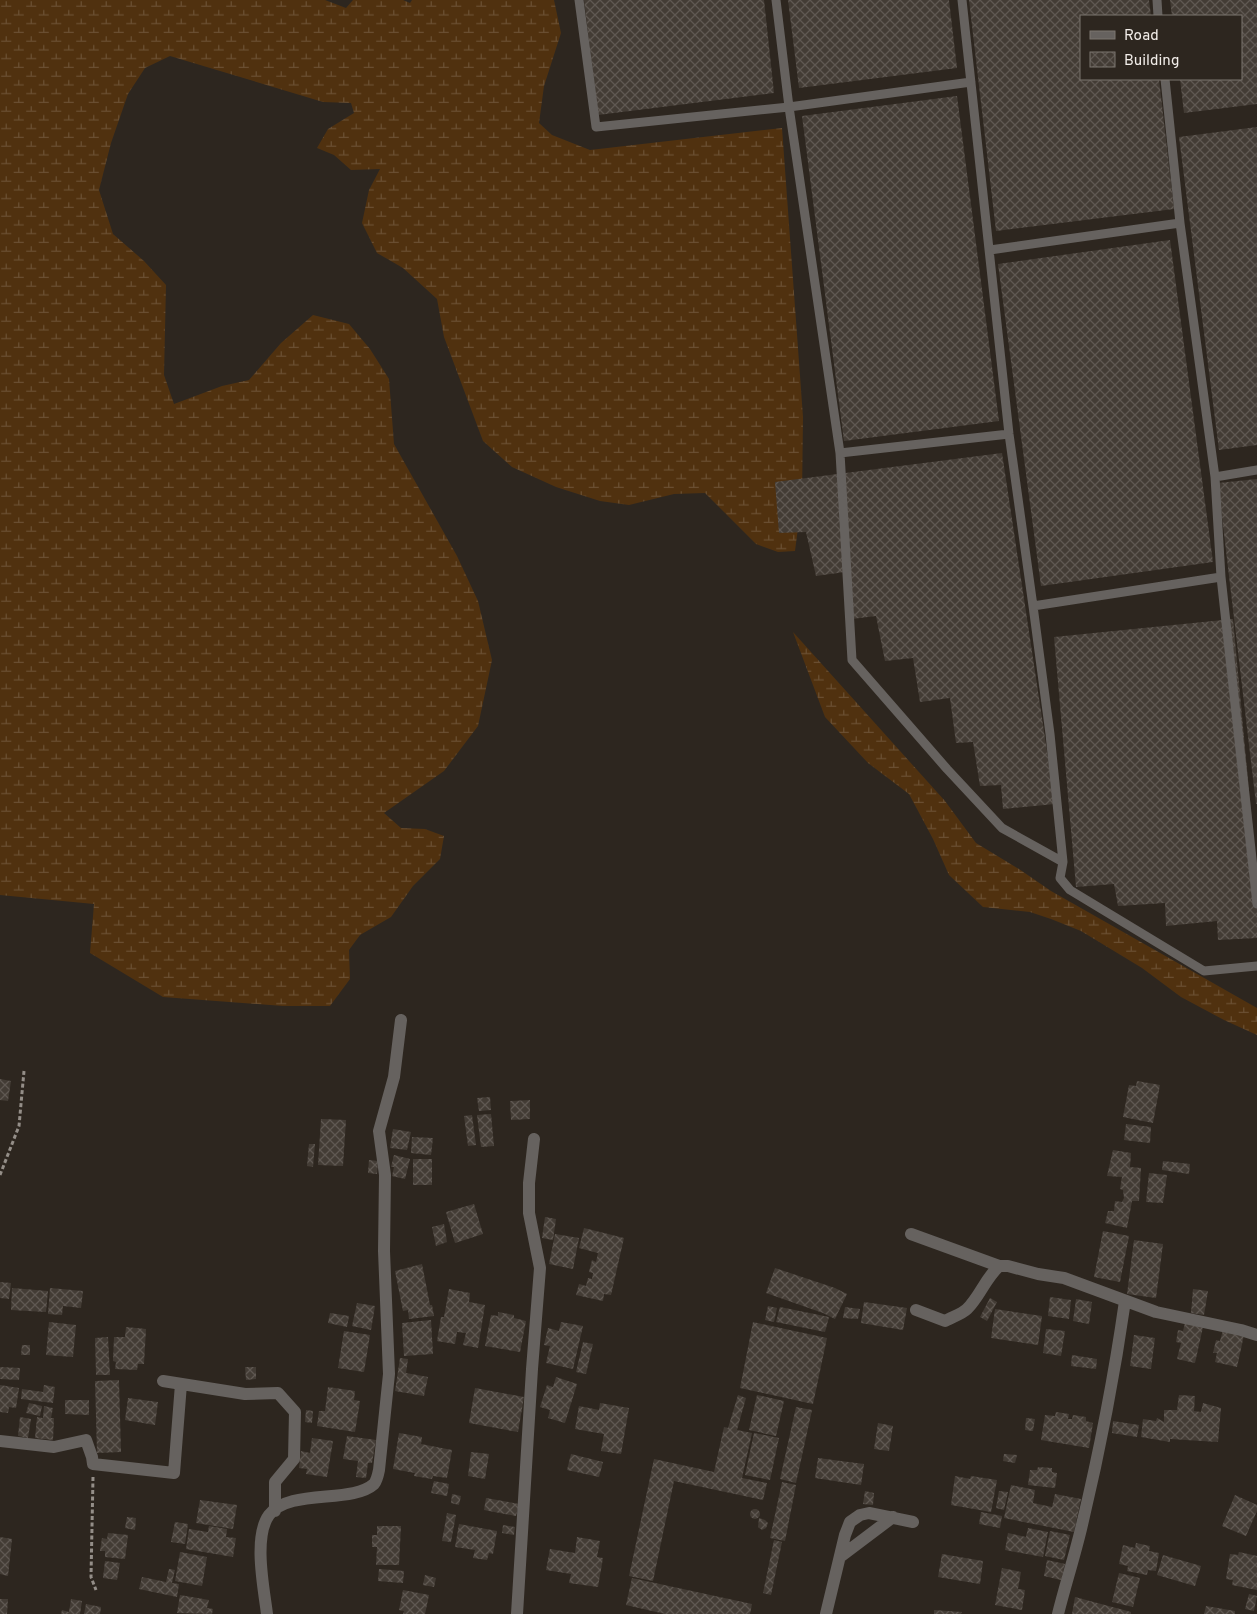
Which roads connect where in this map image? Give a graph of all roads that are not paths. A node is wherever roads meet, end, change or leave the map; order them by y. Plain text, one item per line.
1 (579, 0) edge
2 (776, 0) edge
3 (962, 0) edge
4 (1157, 0) edge
5 (1158, 15) edge
6 (1165, 80) edge
7 (971, 82) junction
8 (789, 107) junction
9 (1180, 223) junction
10 (990, 250) junction
11 (1009, 434) junction
12 (840, 453) junction
13 (1257, 470) edge
14 (1215, 477) junction
15 (1221, 577) junction
16 (1033, 606) junction
17 (1063, 862) junction
18 (1257, 904) edge
19 (1257, 966) edge
20 (401, 1020) dead end
21 (534, 1139) dead end
22 (911, 1234) dead end
23 (998, 1266) junction
24 (1125, 1301) junction
25 (916, 1310) dead end
26 (1257, 1335) edge
27 (164, 1381) dead end
28 (181, 1384) junction
29 (0, 1441) edge
30 (274, 1511) junction
31 (894, 1517) junction
32 (913, 1522) dead end
33 (840, 1556) junction
34 (267, 1614) edge
35 (517, 1614) edge
36 (826, 1614) edge
37 (1058, 1614) edge

1 - 8 lane
2 - 8 lane
3 - 7 lane
4 - 5 lane
6 - 9 lane
7 - 8 lane
7 - 10 lane
8 - 12 lane
9 - 10 lane
9 - 14 lane
10 - 11 lane
11 - 12 lane
11 - 16 lane
12 - 17 lane
13 - 14 lane
14 - 15 lane
15 - 16 lane
15 - 18 lane
16 - 17 lane
17 - 19 lane
20 - 30 street
21 - 35 street
22 - 23 street
23 - 24 street
23 - 25 street
24 - 26 street
24 - 37 street
27 - 28 street
28 - 29 street
28 - 30 street
30 - 34 street
31 - 32 street
31 - 33 street
31 - 33 street
33 - 36 street

